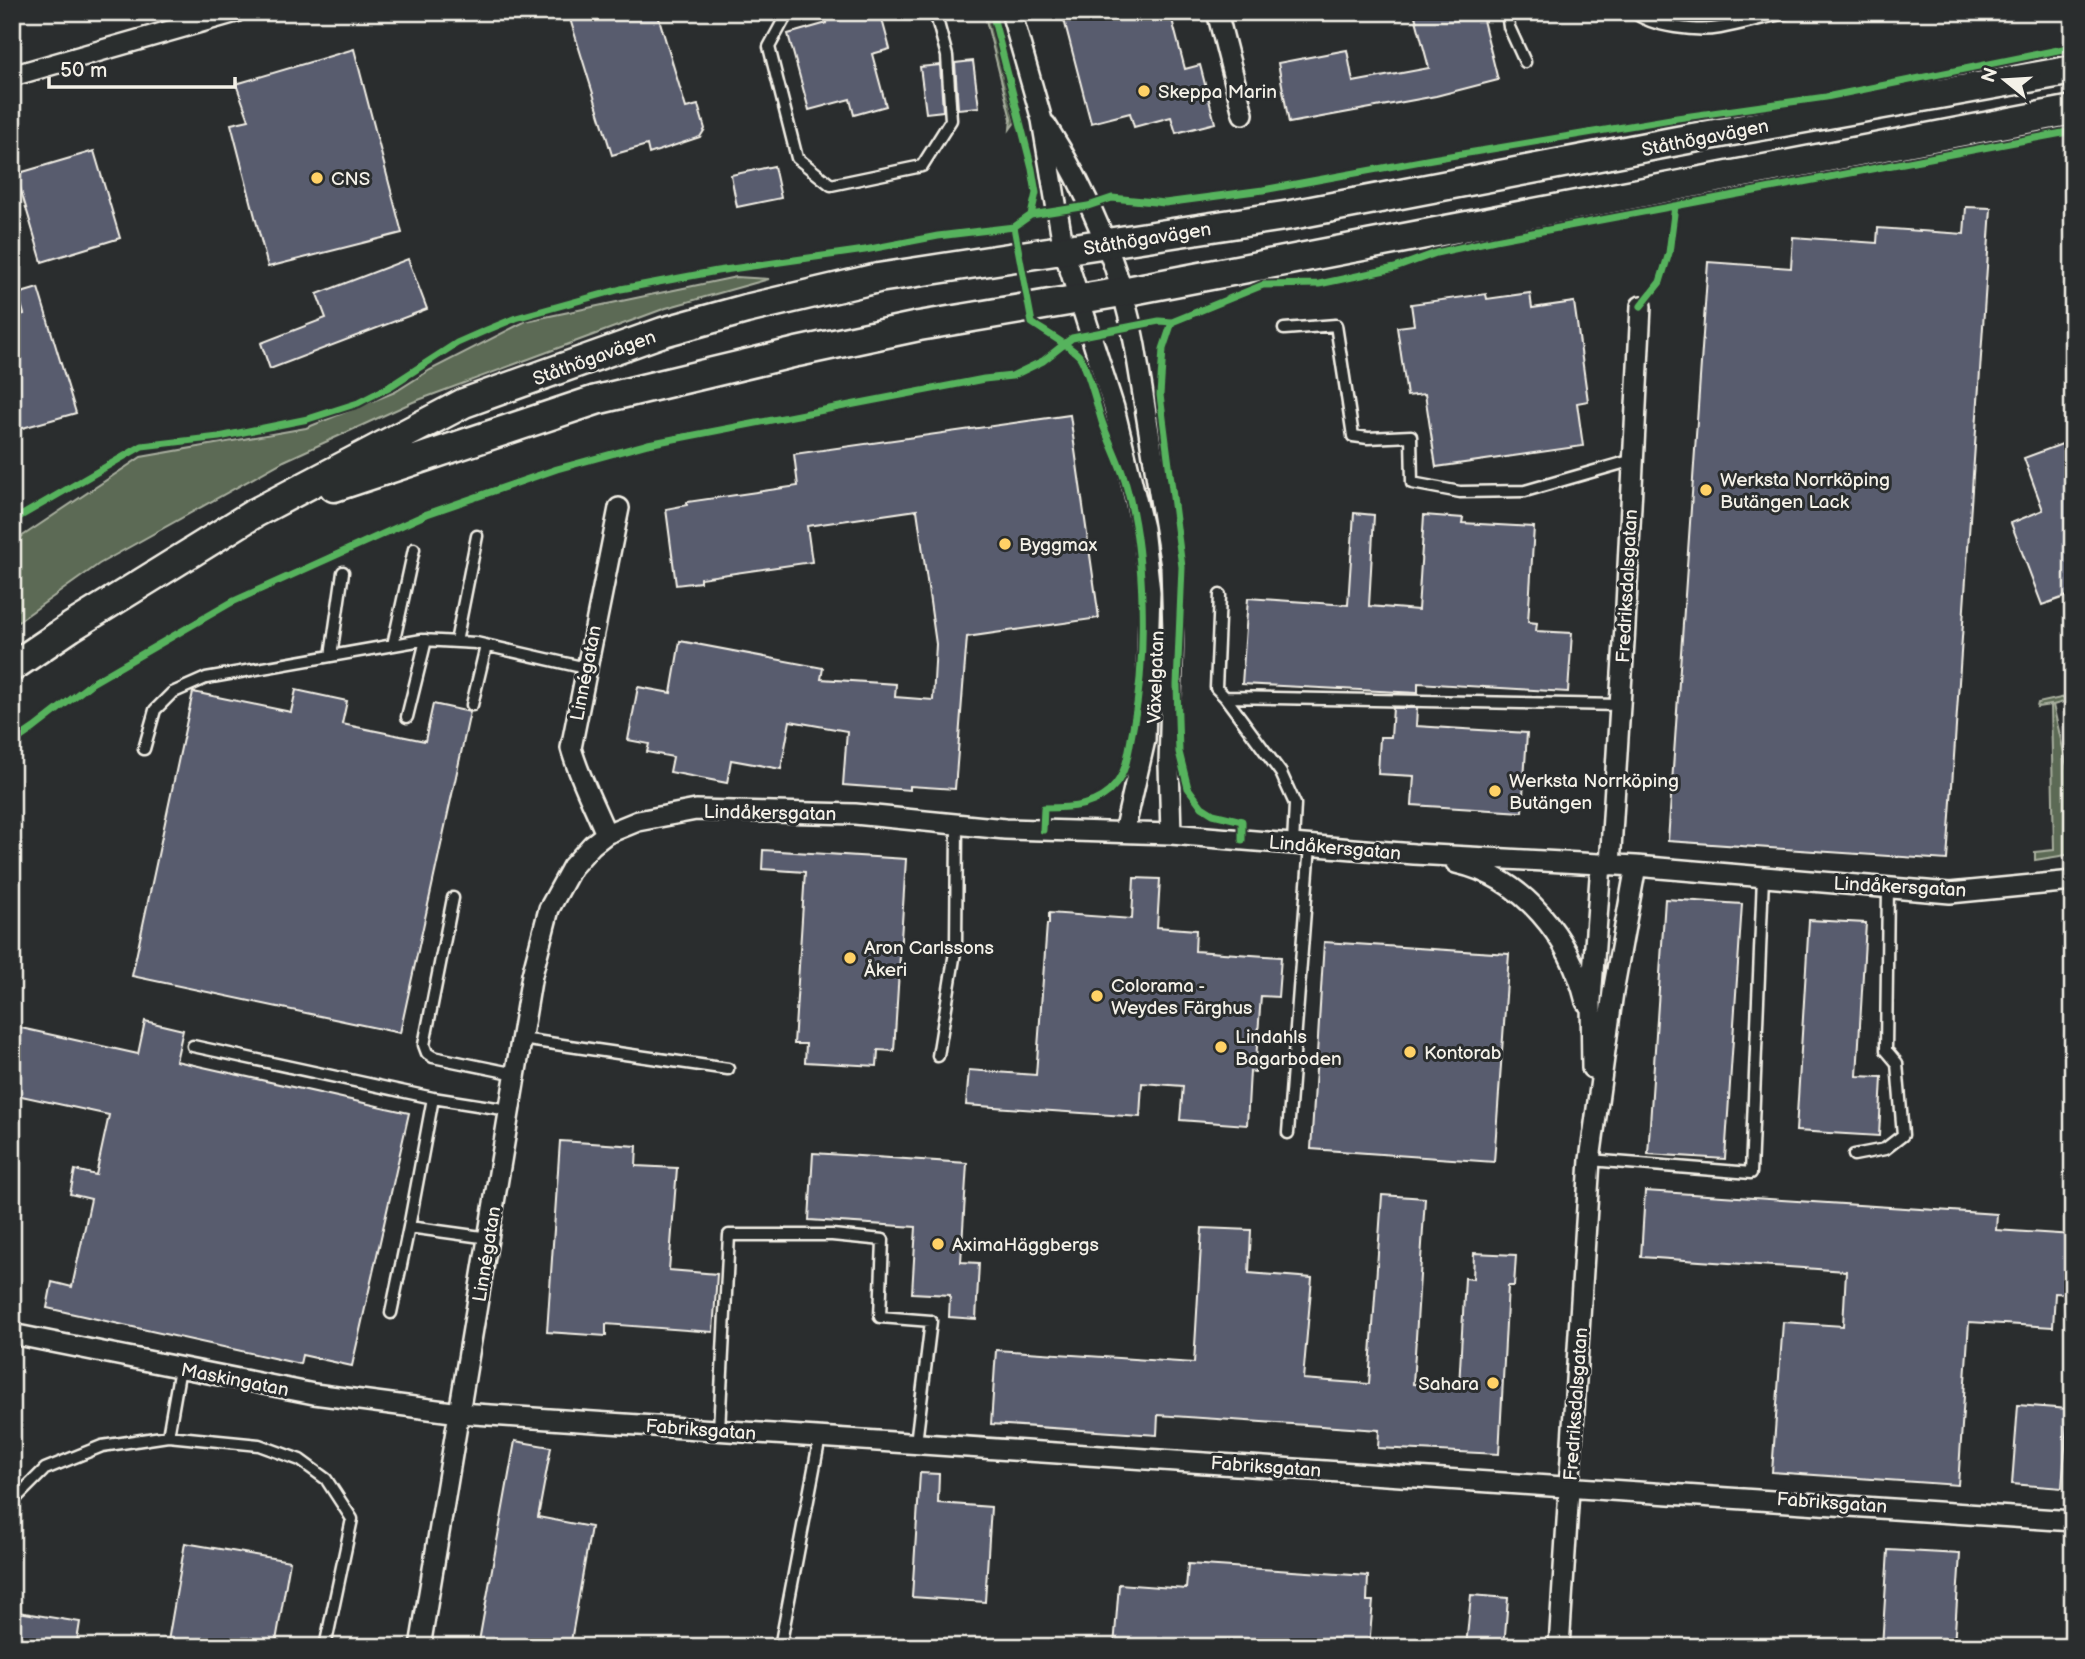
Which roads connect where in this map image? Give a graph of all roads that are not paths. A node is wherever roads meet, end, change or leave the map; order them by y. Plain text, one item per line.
1 (236, 12) edge
2 (788, 12) edge
3 (935, 12) edge
4 (1011, 12) edge
5 (1217, 12) edge
6 (1507, 12) edge
7 (1634, 12) edge
8 (1791, 12) edge
9 (1525, 62) dead end
10 (2073, 70) edge
11 (12, 76) edge
12 (2073, 110) edge
13 (1243, 114) dead end
14 (1042, 120) junction
15 (1107, 244) junction
16 (1064, 251) junction
17 (1122, 292) junction
18 (1079, 299) junction
19 (1641, 306) dead end
20 (1284, 330) dead end
21 (1633, 460) junction
22 (618, 508) dead end
23 (255, 513) junction
24 (478, 536) dead end
25 (414, 549) dead end
26 (343, 572) dead end
27 (1220, 595) dead end
28 (426, 640) junction
29 (456, 642) junction
30 (393, 645) junction
31 (486, 646) junction
32 (331, 656) junction
33 (12, 667) edge
34 (586, 668) junction
35 (1225, 697) junction
36 (472, 705) dead end
37 (1620, 705) junction
38 (407, 717) dead end
39 (144, 749) dead end
40 (957, 824) junction
41 (1124, 831) junction
42 (606, 834) junction
43 (1171, 834) junction
44 (1301, 845) junction
45 (1414, 854) junction
46 (1605, 864) junction
47 (1636, 866) junction
48 (572, 867) joint
49 (1763, 877) junction
50 (2073, 881) edge
51 (1888, 887) junction
52 (453, 898) dead end
53 (1591, 1024) junction
54 (521, 1039) junction
55 (193, 1046) dead end
56 (938, 1056) dead end
57 (728, 1069) dead end
58 (516, 1074) junction
59 (433, 1098) junction
60 (509, 1110) junction
61 (1288, 1133) dead end
62 (1854, 1155) dead end
63 (1591, 1160) junction
64 (409, 1227) junction
65 (489, 1238) junction
66 (391, 1313) dead end
67 (12, 1334) edge
68 (180, 1368) junction
69 (460, 1413) junction
70 (719, 1430) junction
71 (167, 1436) junction
72 (820, 1437) junction
73 (916, 1443) junction
74 (1570, 1486) junction
75 (12, 1502) edge
76 (2073, 1521) edge
77 (325, 1647) edge
78 (420, 1647) edge
79 (780, 1647) edge
80 (1559, 1647) edge

1 - 11 street
2 - 3 lane
4 - 14 street
5 - 13 street
6 - 9 lane
7 - 8 lane
10 - 15 main road, Ståthögavägen
12 - 17 main road, Ståthögavägen
14 - 15 street, Växelgatan
14 - 16 street, Växelgatan
15 - 16 main road, Ståthögavägen
15 - 17 street, Växelgatan
16 - 18 street, Växelgatan
16 - 23 main road, Ståthögavägen
17 - 18 main road, Ståthögavägen
17 - 43 street, Växelgatan
18 - 23 main road, Ståthögavägen
18 - 41 street, Växelgatan
19 - 21 street, Fredriksdalsgatan
20 - 21 lane
21 - 37 street, Fredriksdalsgatan
22 - 34 street, Linnégatan
23 - 33 main road, Ståthögavägen
24 - 29 lane
25 - 30 lane
26 - 32 lane
27 - 35 lane
28 - 29 lane
28 - 30 lane
28 - 38 lane
29 - 31 lane
30 - 32 lane
31 - 34 lane
31 - 36 lane
32 - 39 lane
34 - 42 street, Linnégatan
35 - 37 lane
35 - 44 lane
37 - 46 street, Fredriksdalsgatan
40 - 41 street, Lindåkersgatan
40 - 42 street, Lindåkersgatan
40 - 56 lane
41 - 43 street, Lindåkersgatan
42 - 48 street, Lindåkersgatan
43 - 44 street, Lindåkersgatan
44 - 45 street, Lindåkersgatan
44 - 61 lane
45 - 46 street, Lindåkersgatan
45 - 53 street, Fredriksdalsgatan
46 - 47 street, Lindåkersgatan
46 - 53 street, Fredriksdalsgatan
47 - 49 street, Lindåkersgatan
47 - 63 street, Fredriksdalsgatan
48 - 54 street, Linnégatan
49 - 51 street, Lindåkersgatan
49 - 63 lane
50 - 51 street, Lindåkersgatan
51 - 62 lane
52 - 58 lane
53 - 63 street, Fredriksdalsgatan
54 - 57 lane
54 - 58 street, Linnégatan
55 - 59 lane
58 - 60 street, Linnégatan
59 - 60 lane
59 - 64 lane
60 - 65 street, Linnégatan
63 - 74 street, Fredriksdalsgatan
64 - 65 lane
64 - 66 lane
65 - 69 street, Linnégatan
67 - 68 street, Maskingatan
68 - 69 street, Maskingatan
68 - 71 lane
69 - 70 street, Fabriksgatan
69 - 78 street, Linnégatan
70 - 72 street, Fabriksgatan
70 - 73 lane
71 - 75 lane
71 - 77 lane
72 - 73 street, Fabriksgatan
72 - 79 lane
73 - 74 street, Fabriksgatan
74 - 76 street, Fabriksgatan
74 - 80 street, Fredriksdalsgatan

